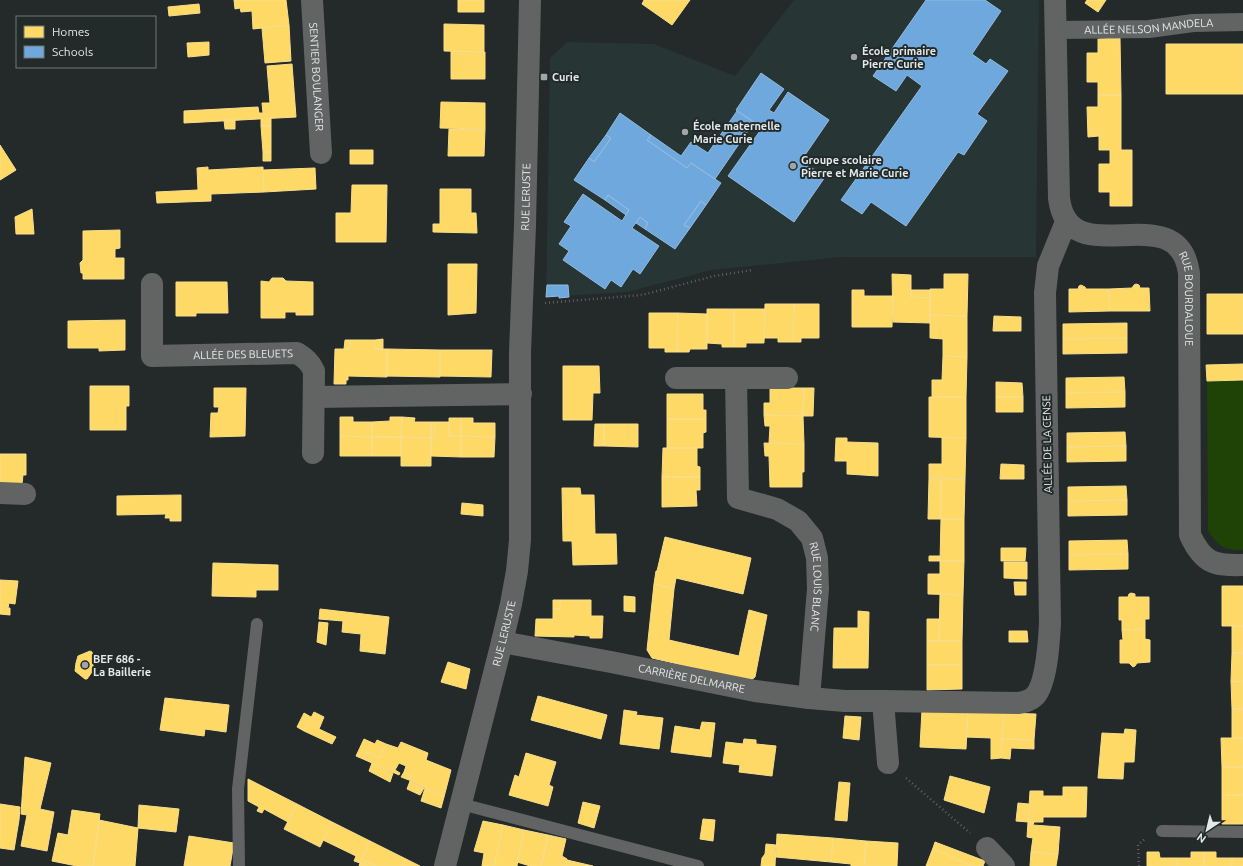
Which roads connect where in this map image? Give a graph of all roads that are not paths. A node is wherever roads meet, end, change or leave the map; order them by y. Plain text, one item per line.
1 (312, 0) edge
2 (530, 0) edge
3 (1055, 0) edge
4 (1243, 22) edge
5 (1055, 30) junction
6 (321, 153) dead end
7 (1066, 222) junction
8 (152, 284) dead end
9 (676, 378) dead end
10 (736, 378) junction
11 (787, 378) dead end
12 (521, 394) junction
13 (314, 397) junction
14 (313, 453) dead end
15 (0, 493) edge
16 (25, 494) dead end
17 (1243, 566) edge
18 (257, 624) dead end
19 (502, 642) junction
20 (1045, 670) joint
21 (809, 698) junction
22 (883, 701) junction
23 (888, 763) road end
24 (461, 804) junction
25 (1162, 831) road end
26 (1243, 832) edge
27 (987, 848) road end
28 (239, 866) edge
29 (445, 866) edge
30 (698, 866) edge
31 (1004, 866) edge

1 - 6 street, SENTIER BOULANGER
2 - 12 street, RUE LERUSTE
3 - 5 street
4 - 5 street, ALLÉE NELSON MANDELA
5 - 7 street
7 - 17 street, RUE BOURDALOUE
7 - 20 street, ALLÉE DE LA CENSE
8 - 13 street, ALLÉE DES BLEUETS
9 - 10 street
10 - 11 street
10 - 21 street, RUE LOUIS BLANC
12 - 13 street
12 - 19 street, RUE LERUSTE
13 - 14 street, ALLÉE DES BLEUETS
15 - 16 street
18 - 28 lane
19 - 21 street, CARRIÈRE DELMARRE
19 - 24 street, RUE LERUSTE
20 - 22 street, CARRIÈRE DELMARRE
21 - 22 street, CARRIÈRE DELMARRE
22 - 23 street
24 - 29 street, RUE LERUSTE
24 - 30 lane
25 - 26 lane
27 - 31 street

